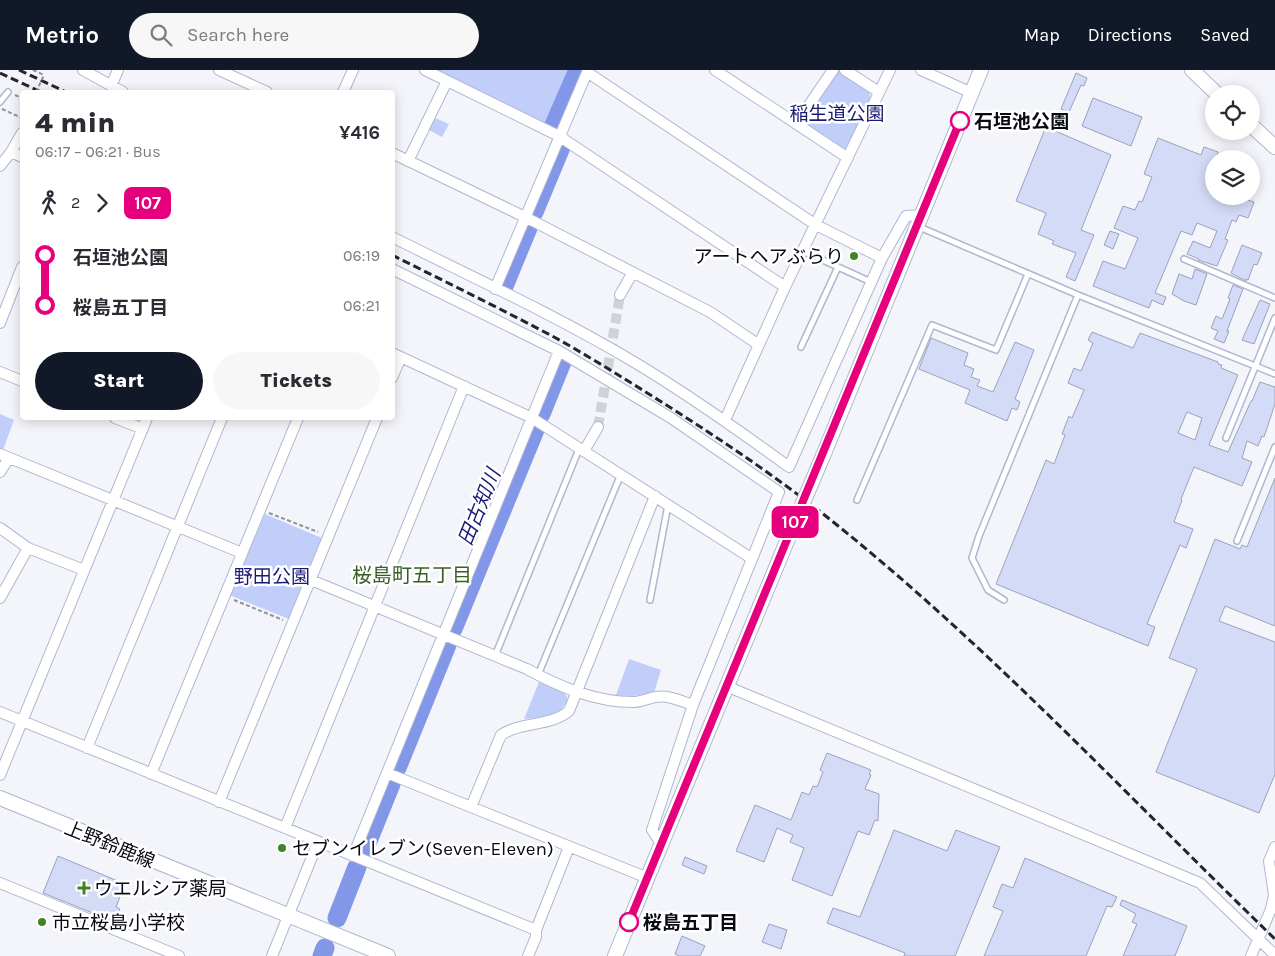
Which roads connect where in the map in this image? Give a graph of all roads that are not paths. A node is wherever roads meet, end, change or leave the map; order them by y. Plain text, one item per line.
1 (83, 70) edge
2 (118, 70) edge
3 (219, 70) edge
4 (354, 70) edge
5 (425, 70) edge
6 (715, 70) edge
7 (833, 70) edge
8 (845, 70) edge
9 (890, 70) edge
10 (922, 70) edge
11 (981, 70) edge
12 (1192, 70) edge
13 (587, 71) edge
14 (447, 81) junction
15 (1208, 85) edge
16 (111, 86) junction
17 (119, 90) edge
18 (263, 90) edge
19 (343, 90) edge
20 (8, 92) dead end
21 (879, 92) junction
22 (972, 93) junction
23 (0, 102) edge
24 (796, 124) junction
25 (1260, 133) edge
26 (20, 136) edge
27 (559, 136) junction
28 (1275, 147) edge
29 (11, 152) junction
30 (395, 154) edge
31 (20, 156) edge
32 (848, 158) junction
33 (408, 161) junction
34 (0, 166) edge
35 (525, 217) junction
36 (919, 220) junction
37 (816, 225) junction
38 (395, 239) edge
39 (803, 251) junction
40 (882, 258) junction
41 (1184, 259) dead end
42 (838, 267) junction
43 (395, 270) edge
44 (20, 272) edge
45 (633, 272) junction
46 (1028, 274) junction
47 (871, 282) junction
48 (785, 286) junction
49 (496, 289) junction
50 (620, 295) tunnel mouth
51 (1078, 295) junction
52 (1275, 298) edge
53 (1275, 318) edge
54 (0, 323) edge
55 (760, 345) junction
56 (801, 347) dead end
57 (559, 350) junction
58 (397, 355) edge
59 (1256, 366) junction
60 (0, 372) edge
61 (1275, 374) edge
62 (20, 380) edge
63 (464, 386) junction
64 (532, 418) junction
65 (120, 420) edge
66 (146, 420) edge
67 (221, 420) edge
68 (297, 420) edge
69 (375, 420) edge
70 (725, 420) junction
71 (598, 427) tunnel mouth
72 (142, 429) junction
73 (1226, 438) dead end
74 (1275, 447) edge
75 (582, 450) junction
76 (5, 456) edge
77 (0, 472) edge
78 (621, 474) junction
79 (655, 496) junction
80 (113, 500) junction
81 (857, 500) dead end
82 (668, 504) junction
83 (177, 527) junction
84 (0, 528) edge
85 (1237, 541) dead end
86 (28, 548) junction
87 (242, 553) junction
88 (751, 558) junction
89 (84, 570) junction
90 (310, 580) junction
91 (0, 598) edge
92 (650, 600) dead end
93 (1004, 600) dead end
94 (374, 607) junction
95 (444, 634) junction
96 (495, 656) junction
97 (538, 675) junction
98 (726, 686) junction
99 (575, 692) junction
100 (693, 705) junction
101 (0, 712) edge
102 (22, 722) junction
103 (87, 748) junction
104 (387, 773) junction
105 (152, 774) junction
106 (0, 775) edge
107 (0, 798) edge
108 (219, 802) junction
109 (470, 807) junction
110 (285, 828) junction
111 (318, 842) junction
112 (662, 845) junction
113 (570, 847) junction
114 (1275, 847) edge
115 (353, 856) junction
116 (648, 878) junction
117 (0, 883) edge
118 (1273, 911) edge
119 (289, 914) junction
120 (536, 930) junction
121 (1259, 938) junction
122 (1275, 955) edge
123 (180, 956) edge
124 (272, 956) edge
125 (388, 956) edge
126 (528, 956) edge
127 (615, 956) edge
128 (1252, 956) edge

1 - 16 street
2 - 16 street
3 - 18 street
4 - 19 street
5 - 14 street
6 - 24 street
7 - 24 street
8 - 21 street
9 - 21 street
10 - 22 street
11 - 22 main road
12 - 15 main road
13 - 27 street
13 - 37 street
14 - 27 street
14 - 33 street
16 - 17 street
20 - 23 lane
21 - 32 street
22 - 36 main road
24 - 32 street
25 - 28 main road
26 - 29 street
27 - 35 street
27 - 48 street
29 - 31 street
29 - 34 street
30 - 33 street
32 - 37 street
33 - 35 street
35 - 45 street
35 - 49 street
36 - 40 street
36 - 46 lane
36 - 98 main road, bridge
37 - 39 street
37 - 40 street
38 - 49 street
39 - 42 lane
39 - 48 street
40 - 47 street
41 - 52 lane
42 - 47 lane
42 - 56 lane
43 - 57 street
44 - 54 street
45 - 50 street
45 - 55 street
46 - 51 lane
46 - 81 lane
47 - 70 street
48 - 55 street
49 - 70 street
51 - 59 lane
51 - 93 lane
53 - 59 lane
55 - 70 street
57 - 64 street
57 - 88 street
58 - 63 street
59 - 61 lane
59 - 73 lane
60 - 62 street
63 - 64 street
63 - 94 street
64 - 75 street
64 - 95 street
65 - 72 street
66 - 72 street
67 - 83 street
68 - 87 street
69 - 90 street
71 - 75 street
72 - 80 street
74 - 85 lane
75 - 78 street
75 - 96 lane
76 - 77 street
76 - 80 street
78 - 79 street
78 - 97 lane
79 - 82 street
79 - 99 street
80 - 83 street
80 - 89 street
82 - 88 street
82 - 92 lane
83 - 87 street
83 - 103 street
84 - 86 street
86 - 89 street
86 - 91 street
87 - 105 street
88 - 100 street
89 - 102 street
90 - 94 street
90 - 108 street
94 - 95 street
94 - 110 street
95 - 96 street
95 - 104 street
96 - 97 street
97 - 99 street
98 - 112 main road
98 - 121 street
99 - 100 street
99 - 109 street
100 - 112 street
101 - 102 street
102 - 103 street
102 - 106 street
103 - 105 street
104 - 109 street
104 - 115 street
105 - 108 street
107 - 119 main road, 上野鈴鹿線
108 - 110 street
109 - 113 street
110 - 111 street
111 - 115 street
111 - 119 street
112 - 116 main road
113 - 116 street
113 - 120 street
114 - 118 street
115 - 120 street
116 - 127 main road
117 - 123 street
118 - 121 street
119 - 124 street
119 - 125 main road, 上野鈴鹿線
120 - 126 street
121 - 122 street
121 - 128 street

